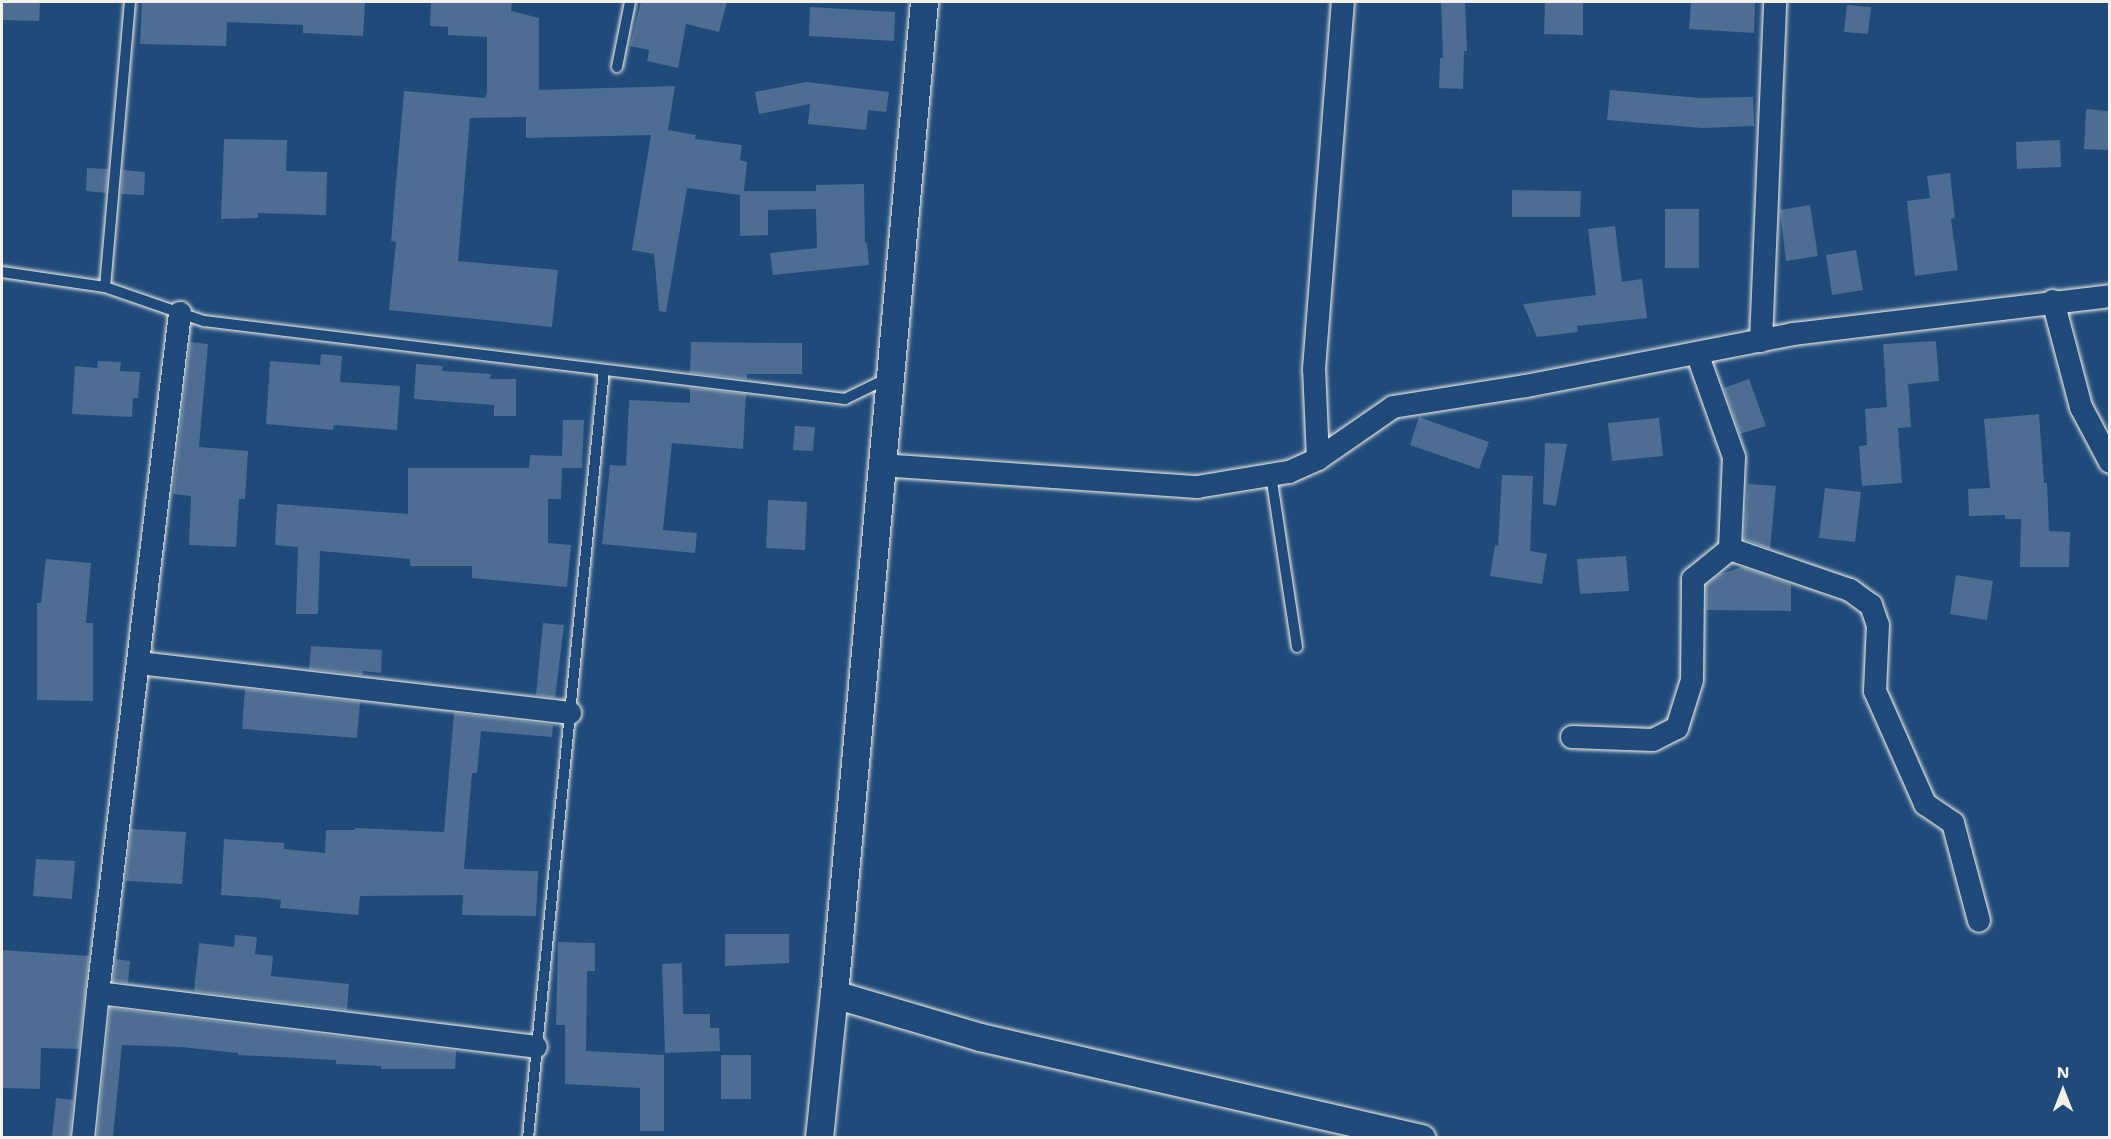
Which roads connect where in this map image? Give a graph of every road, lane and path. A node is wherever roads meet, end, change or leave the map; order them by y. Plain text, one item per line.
1 (130, 2) edge
2 (630, 2) edge
3 (924, 2) edge
4 (1342, 2) edge
5 (1775, 2) edge
6 (617, 67) dead end
7 (2, 272) edge
8 (105, 287) junction
9 (2109, 296) edge
10 (2053, 301) junction
11 (180, 313) junction
12 (1761, 340) junction
13 (1697, 353) junction
14 (604, 370) junction
15 (889, 378) junction
16 (1318, 459) junction
17 (2109, 462) edge
18 (881, 465) junction
19 (1271, 475) junction
20 (1730, 549) junction
21 (1297, 647) dead end
22 (139, 663) junction
23 (570, 713) junction
24 (1572, 737) dead end
25 (1979, 921) dead end
26 (98, 993) junction
27 (834, 994) junction
28 (537, 1047) junction
29 (83, 1137) edge
30 (528, 1137) edge
31 (819, 1137) edge
32 (1422, 1137) edge

1 - 8 lane
2 - 6 lane
3 - 15 street
4 - 16 street
5 - 12 street
7 - 8 lane
8 - 11 lane
9 - 10 street
10 - 12 street
10 - 17 street
11 - 14 lane
11 - 22 street
12 - 13 street
13 - 16 street
13 - 20 street
14 - 15 lane
14 - 23 lane
15 - 18 street
16 - 19 street
18 - 19 street
18 - 27 street
19 - 21 lane
20 - 24 street
20 - 25 street
22 - 23 street
22 - 26 street
23 - 28 lane
26 - 28 street
26 - 29 street
27 - 31 street
27 - 32 street
28 - 30 lane

